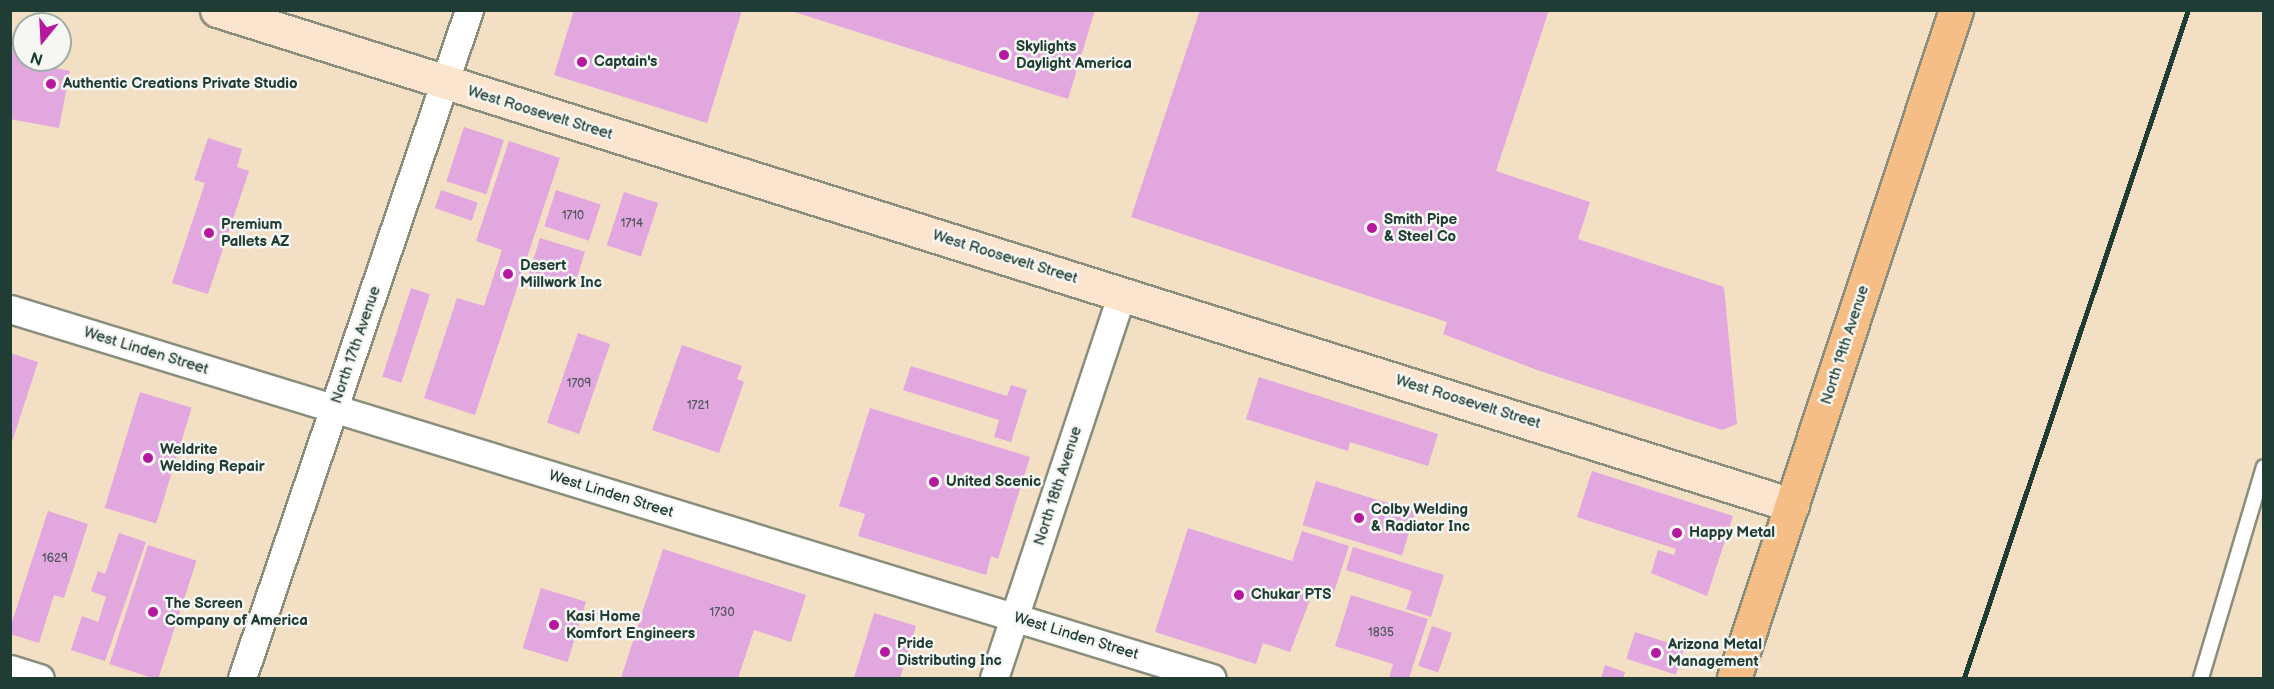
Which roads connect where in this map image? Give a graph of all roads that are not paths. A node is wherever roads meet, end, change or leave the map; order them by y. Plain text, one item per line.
1 (217, 10) edge
2 (469, 10) edge
3 (1956, 10) edge
4 (444, 82) junction
5 (1122, 294) junction
6 (10, 309) edge
7 (334, 409) junction
8 (2264, 467) edge
9 (1792, 505) junction
10 (1015, 616) junction
11 (10, 669) edge
12 (40, 678) edge
13 (242, 678) edge
14 (994, 678) edge
15 (1212, 678) edge
16 (1734, 678) edge
17 (2201, 678) edge

1 - 4 street, West Roosevelt Street
2 - 4 street, North 17th Avenue
3 - 9 main road, North 19th Avenue
4 - 5 street, West Roosevelt Street
4 - 7 street, North 17th Avenue
5 - 9 street, West Roosevelt Street
5 - 10 street, North 18th Avenue
6 - 7 street, West Linden Street
7 - 10 street, West Linden Street
7 - 13 street, North 17th Avenue
8 - 17 lane
9 - 16 main road, North 19th Avenue
10 - 14 street, North 18th Avenue
10 - 15 street, West Linden Street
11 - 12 street

